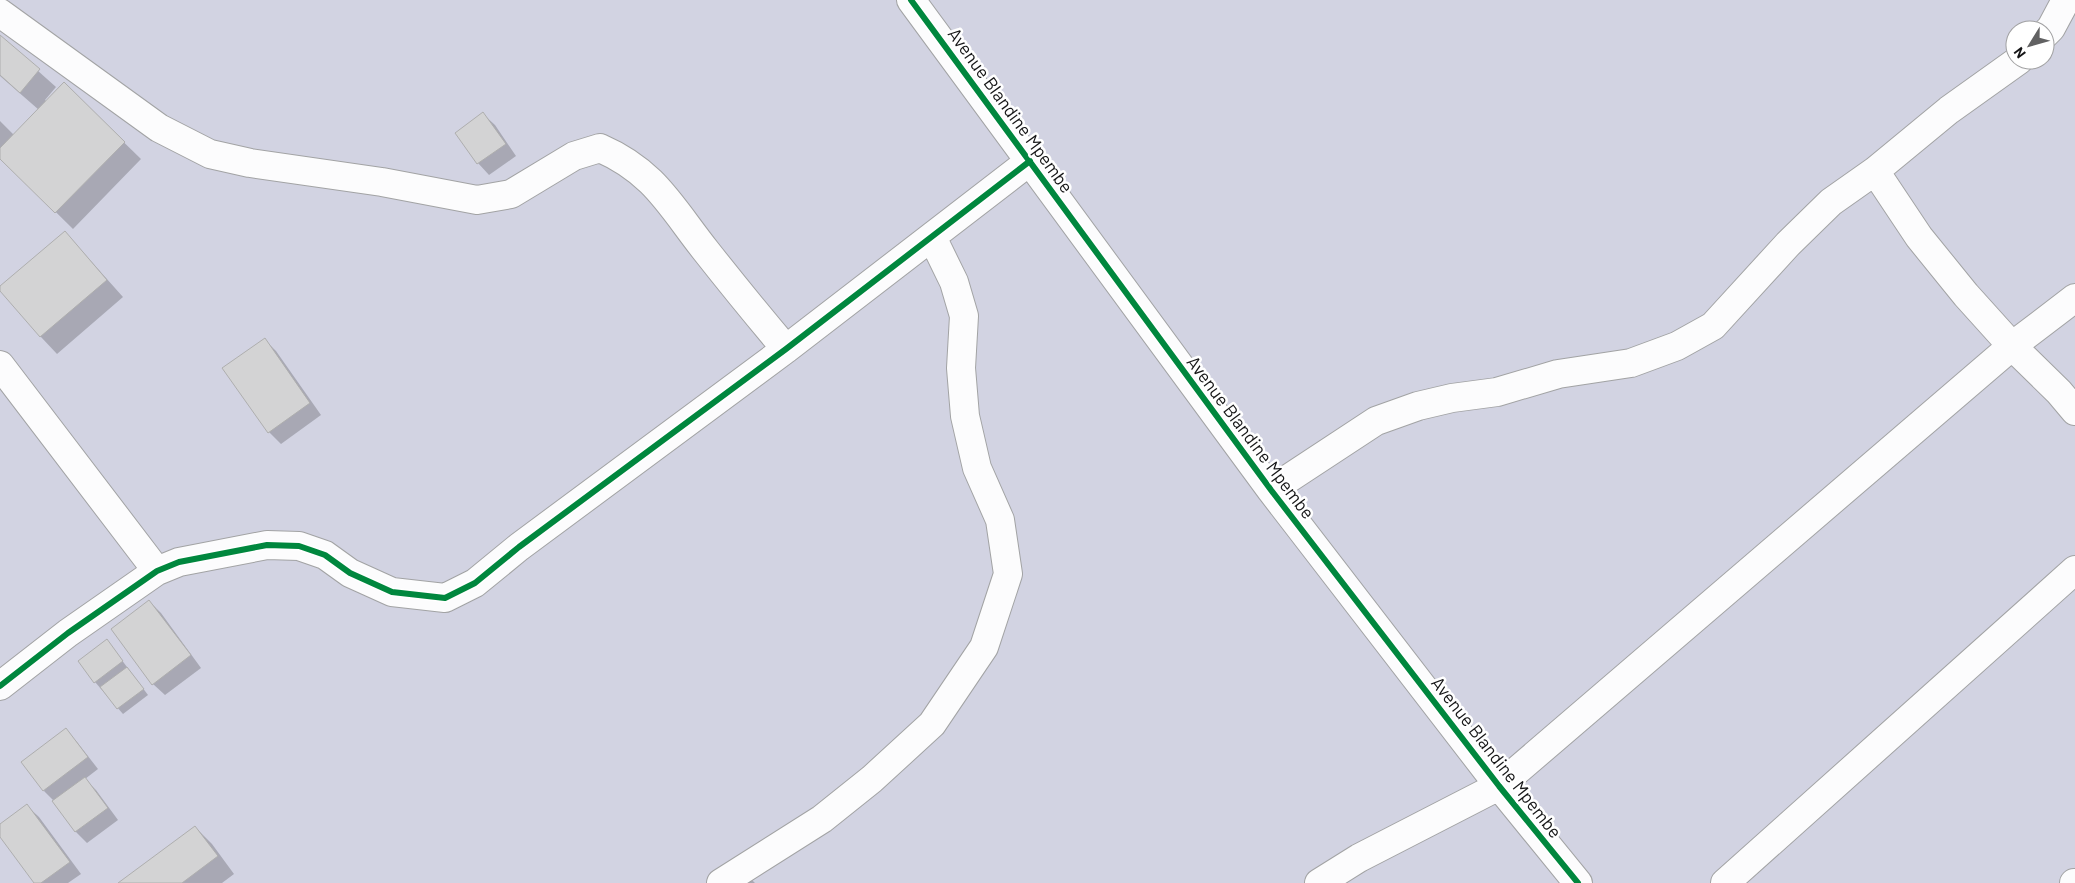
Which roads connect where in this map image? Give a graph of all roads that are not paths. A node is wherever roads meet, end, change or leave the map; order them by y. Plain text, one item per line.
1 (911, 0) edge
2 (2066, 0) edge
3 (0, 13) edge
4 (2055, 21) edge
5 (2005, 70) edge
6 (1030, 161) junction
7 (1876, 171) junction
8 (932, 237) junction
9 (2075, 298) edge
10 (2012, 346) junction
11 (786, 349) junction
12 (0, 365) edge
13 (2075, 411) edge
14 (1271, 490) junction
15 (2075, 570) edge
16 (157, 571) junction
17 (0, 686) edge
18 (1499, 786) junction
19 (721, 883) edge
20 (1319, 883) edge
21 (1578, 883) edge
22 (1725, 883) edge

1 - 6 street, Avenue Blandine Mpembe
2 - 4 street
3 - 11 street
5 - 7 street
6 - 8 street
6 - 14 street, Avenue Blandine Mpembe
7 - 10 street
7 - 14 street
8 - 11 street
8 - 19 street
9 - 10 street
10 - 13 street
10 - 18 street
11 - 16 street
12 - 16 street
14 - 18 street, Avenue Blandine Mpembe
15 - 22 street
16 - 17 street
18 - 20 street
18 - 21 street, Avenue Blandine Mpembe

